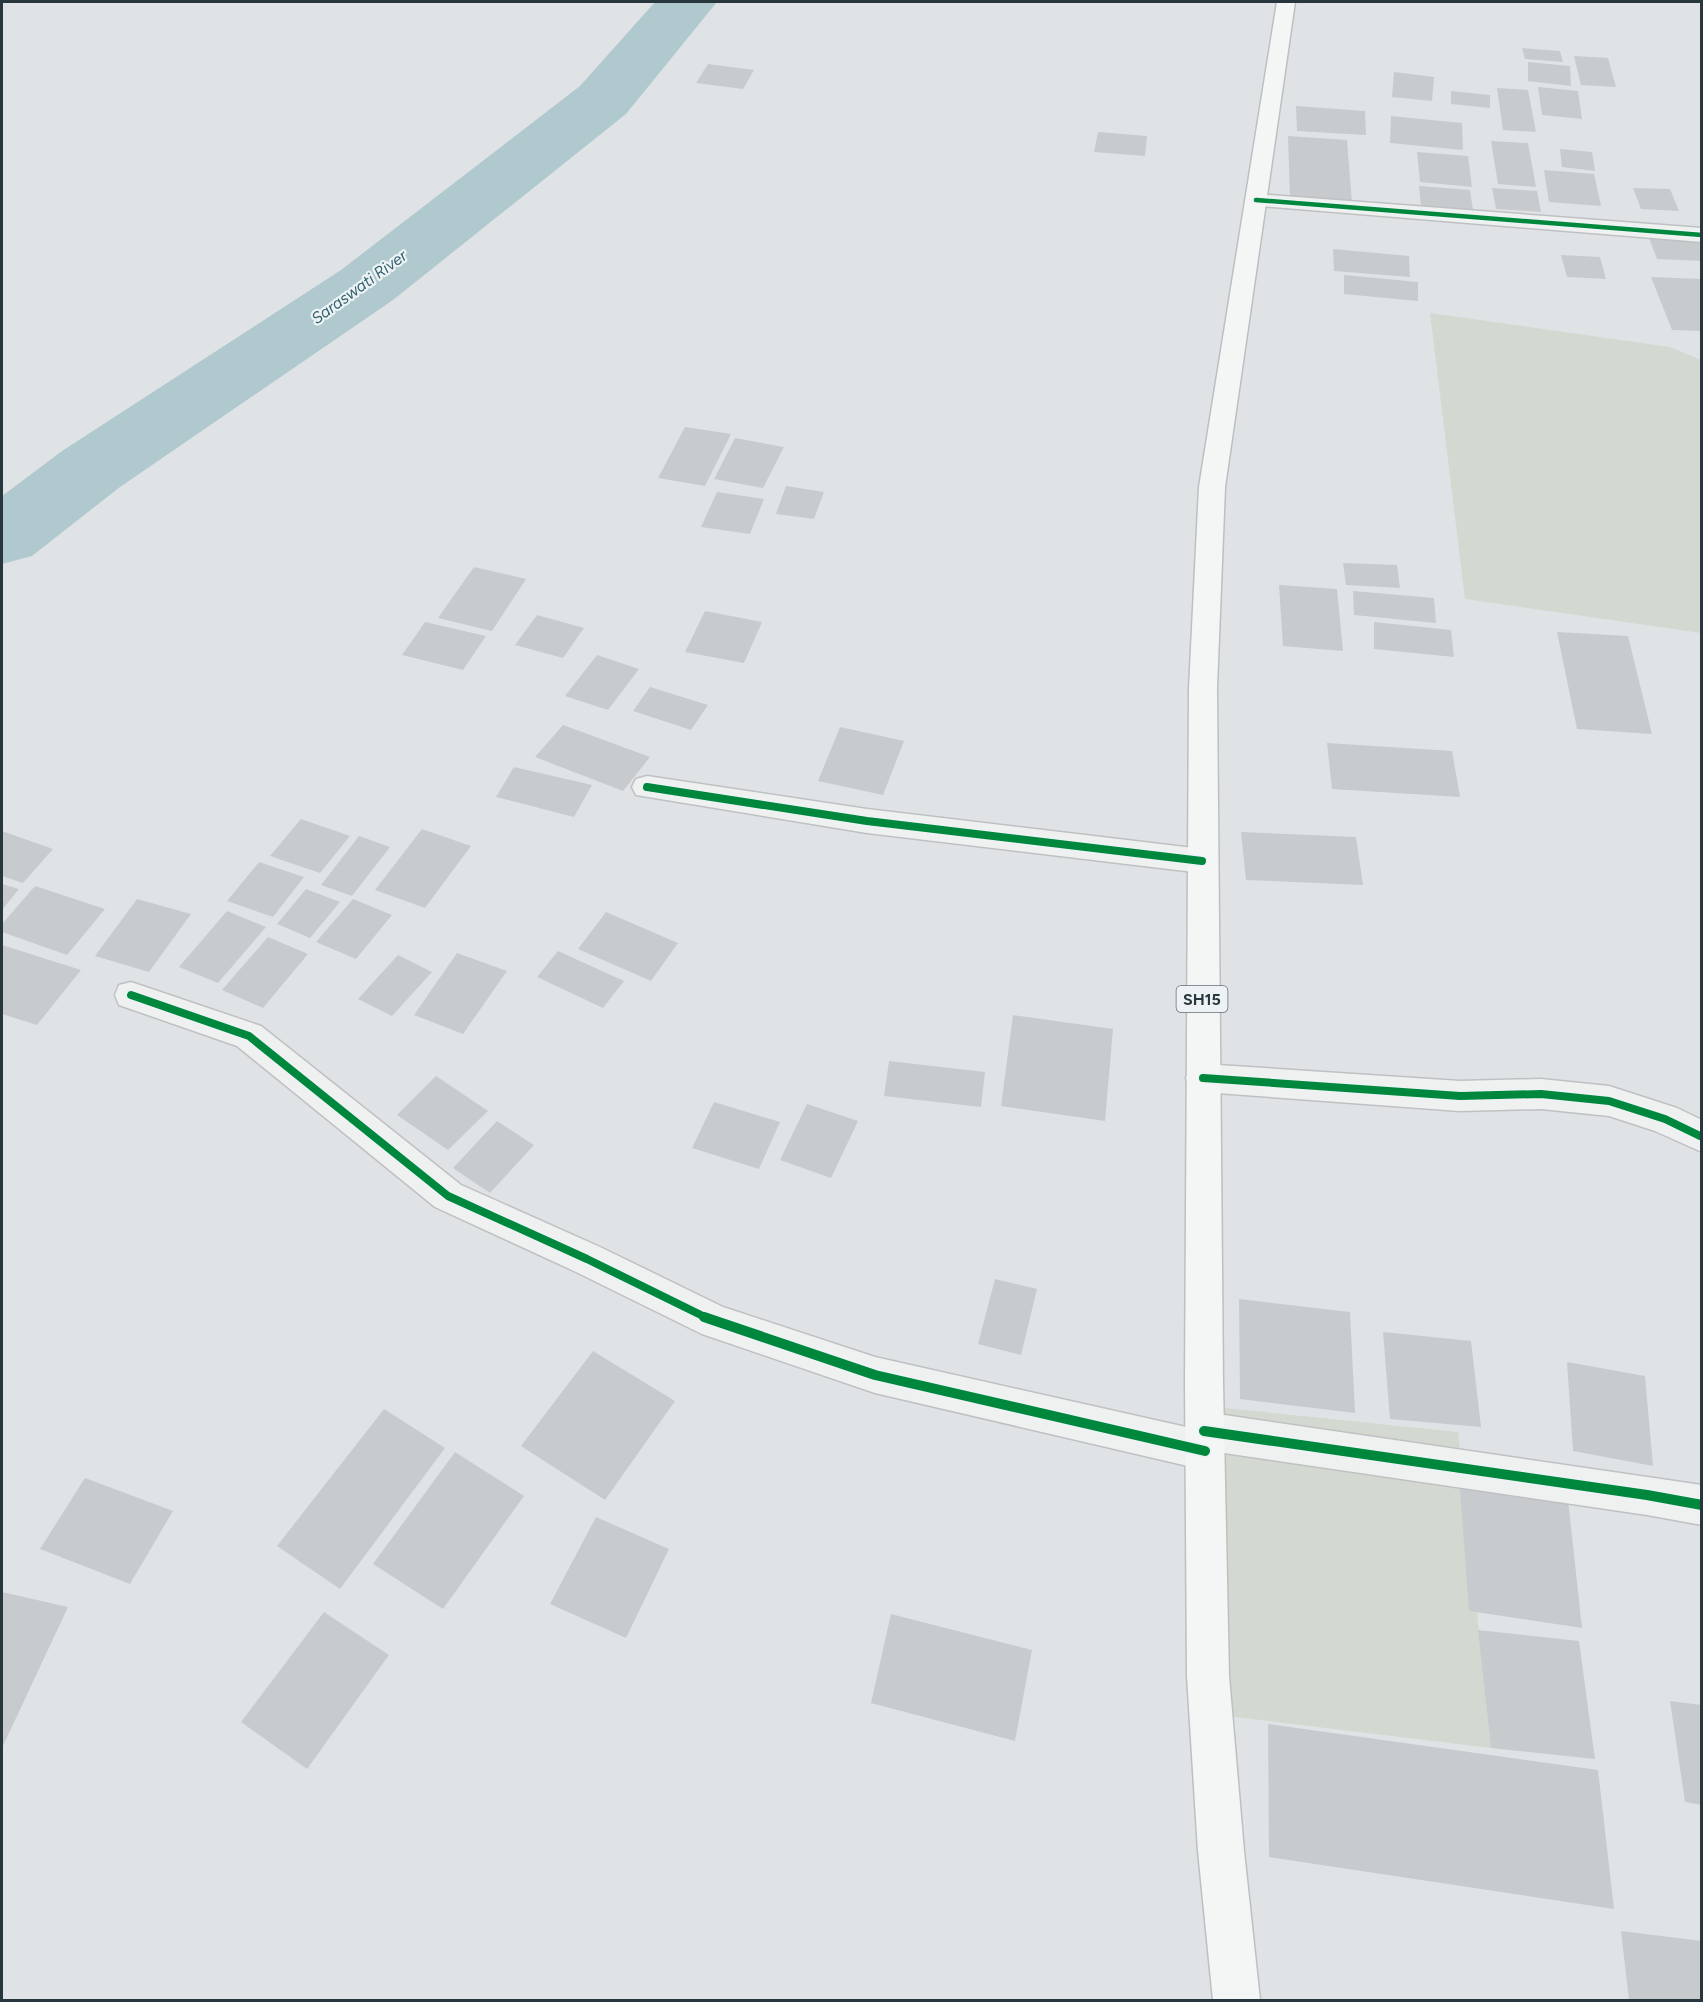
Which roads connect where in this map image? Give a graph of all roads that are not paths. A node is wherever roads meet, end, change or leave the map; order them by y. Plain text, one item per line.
1 (1286, 2) edge
2 (1256, 200) junction
3 (1701, 235) edge
4 (647, 787) dead end
5 (1202, 861) junction
6 (131, 995) dead end
7 (1203, 1078) junction
8 (1701, 1137) edge
9 (1205, 1441) junction
10 (1701, 1505) edge
11 (1236, 2001) edge

1 - 2 main road, SH15
2 - 3 street
2 - 5 main road, SH15
4 - 5 street
5 - 7 main road, SH15
6 - 9 street
7 - 8 street
7 - 9 main road, SH15
9 - 10 street
9 - 11 main road, SH15

